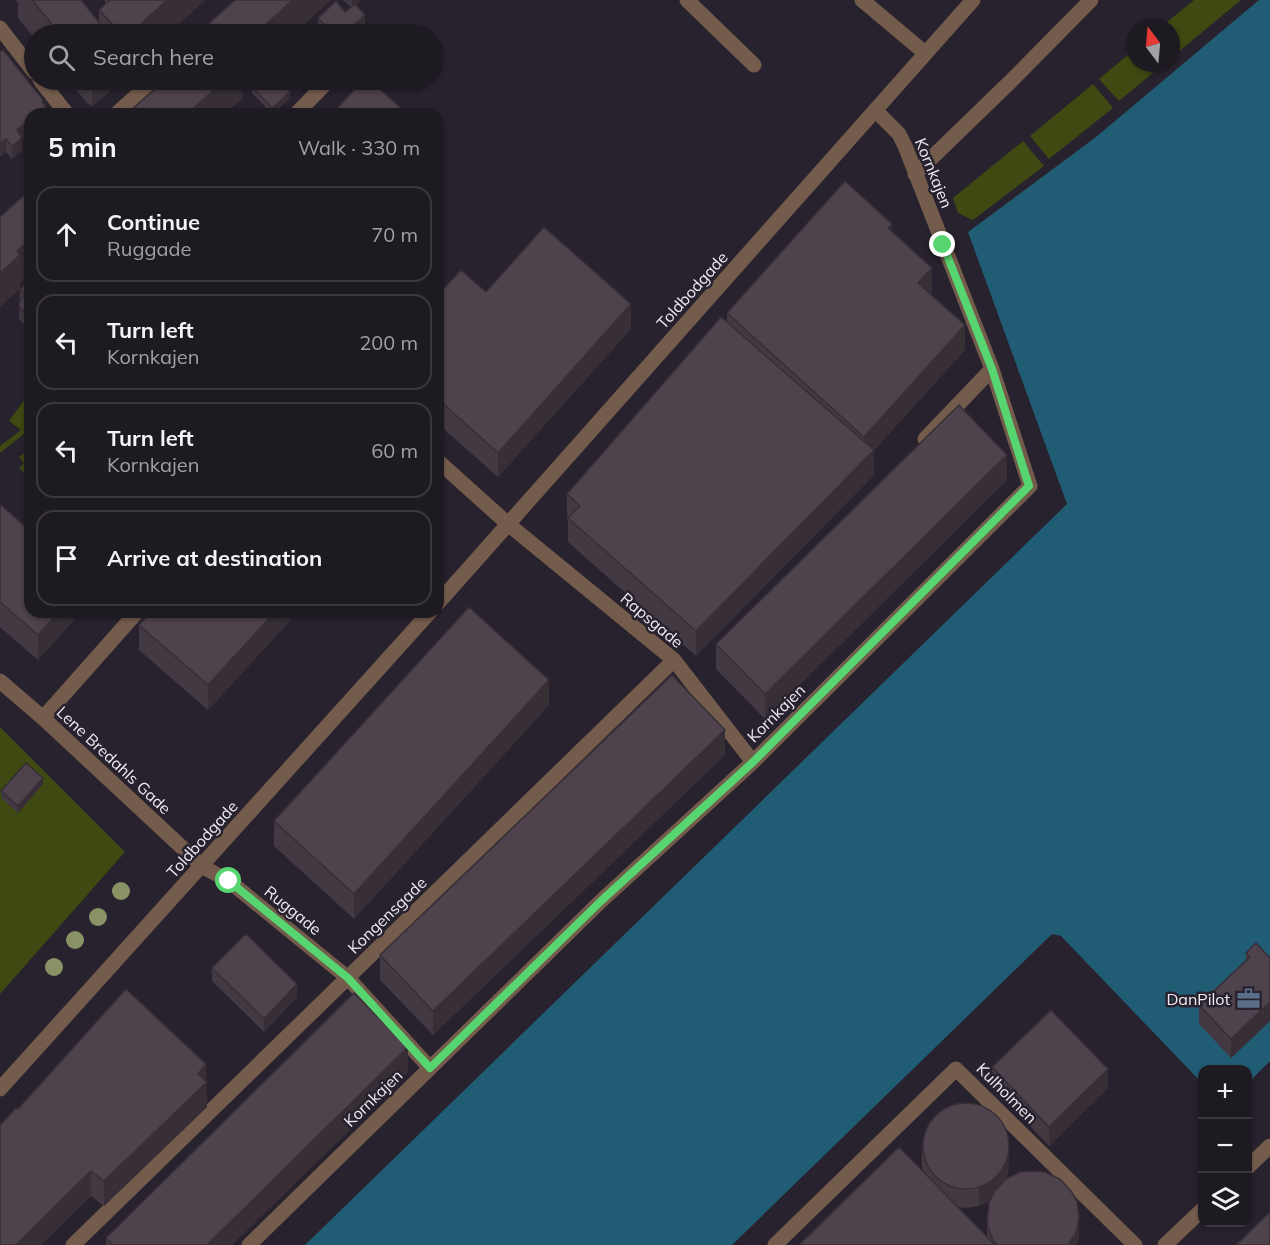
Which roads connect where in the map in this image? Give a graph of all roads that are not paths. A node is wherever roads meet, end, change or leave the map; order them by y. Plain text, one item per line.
1 (687, 0) edge
2 (862, 0) edge
3 (973, 0) edge
4 (1091, 0) edge
5 (0, 28) edge
6 (925, 53) junction
7 (24, 59) edge
8 (754, 64) dead end
9 (48, 90) edge
10 (143, 90) edge
11 (319, 90) edge
12 (63, 108) edge
13 (123, 108) edge
14 (302, 108) edge
15 (875, 110) junction
16 (915, 174) junction
17 (992, 369) junction
18 (913, 451) edge
19 (444, 466) edge
20 (508, 524) junction
21 (444, 596) edge
22 (132, 618) edge
23 (425, 618) edge
24 (674, 660) junction
25 (0, 681) edge
26 (43, 718) junction
27 (753, 762) junction
28 (202, 867) junction
29 (348, 978) junction
30 (430, 1068) junction
31 (0, 1089) edge
32 (1270, 1146) edge
33 (1252, 1163) edge
34 (1198, 1215) edge
35 (73, 1245) edge
36 (249, 1245) edge
37 (775, 1245) edge
38 (1135, 1245) edge
39 (1166, 1245) edge

1 - 8 street
2 - 6 street
3 - 6 street, Toldbodgade
4 - 16 street
5 - 7 street
6 - 15 street, Toldbodgade
9 - 12 street
10 - 13 street
11 - 14 street
15 - 16 street, Kornkajen
15 - 20 street, Toldbodgade
16 - 17 street, Kornkajen
17 - 18 street
17 - 27 street, Kornkajen
19 - 20 street, Rapsgade
20 - 21 street, Toldbodgade
20 - 24 street, Rapsgade
22 - 26 street
23 - 28 street, Toldbodgade
24 - 27 street, Rapsgade
24 - 29 street, Kongensgade
25 - 26 street, Lene Bredahls Gade
26 - 28 street, Lene Bredahls Gade
27 - 30 street, Kornkajen
28 - 29 street, Ruggade
28 - 31 street, Toldbodgade
29 - 30 street, Ruggade
29 - 35 street, Kongensgade
30 - 36 street, Kornkajen
32 - 33 street
34 - 39 street
37 - 38 street, Kulholmen

